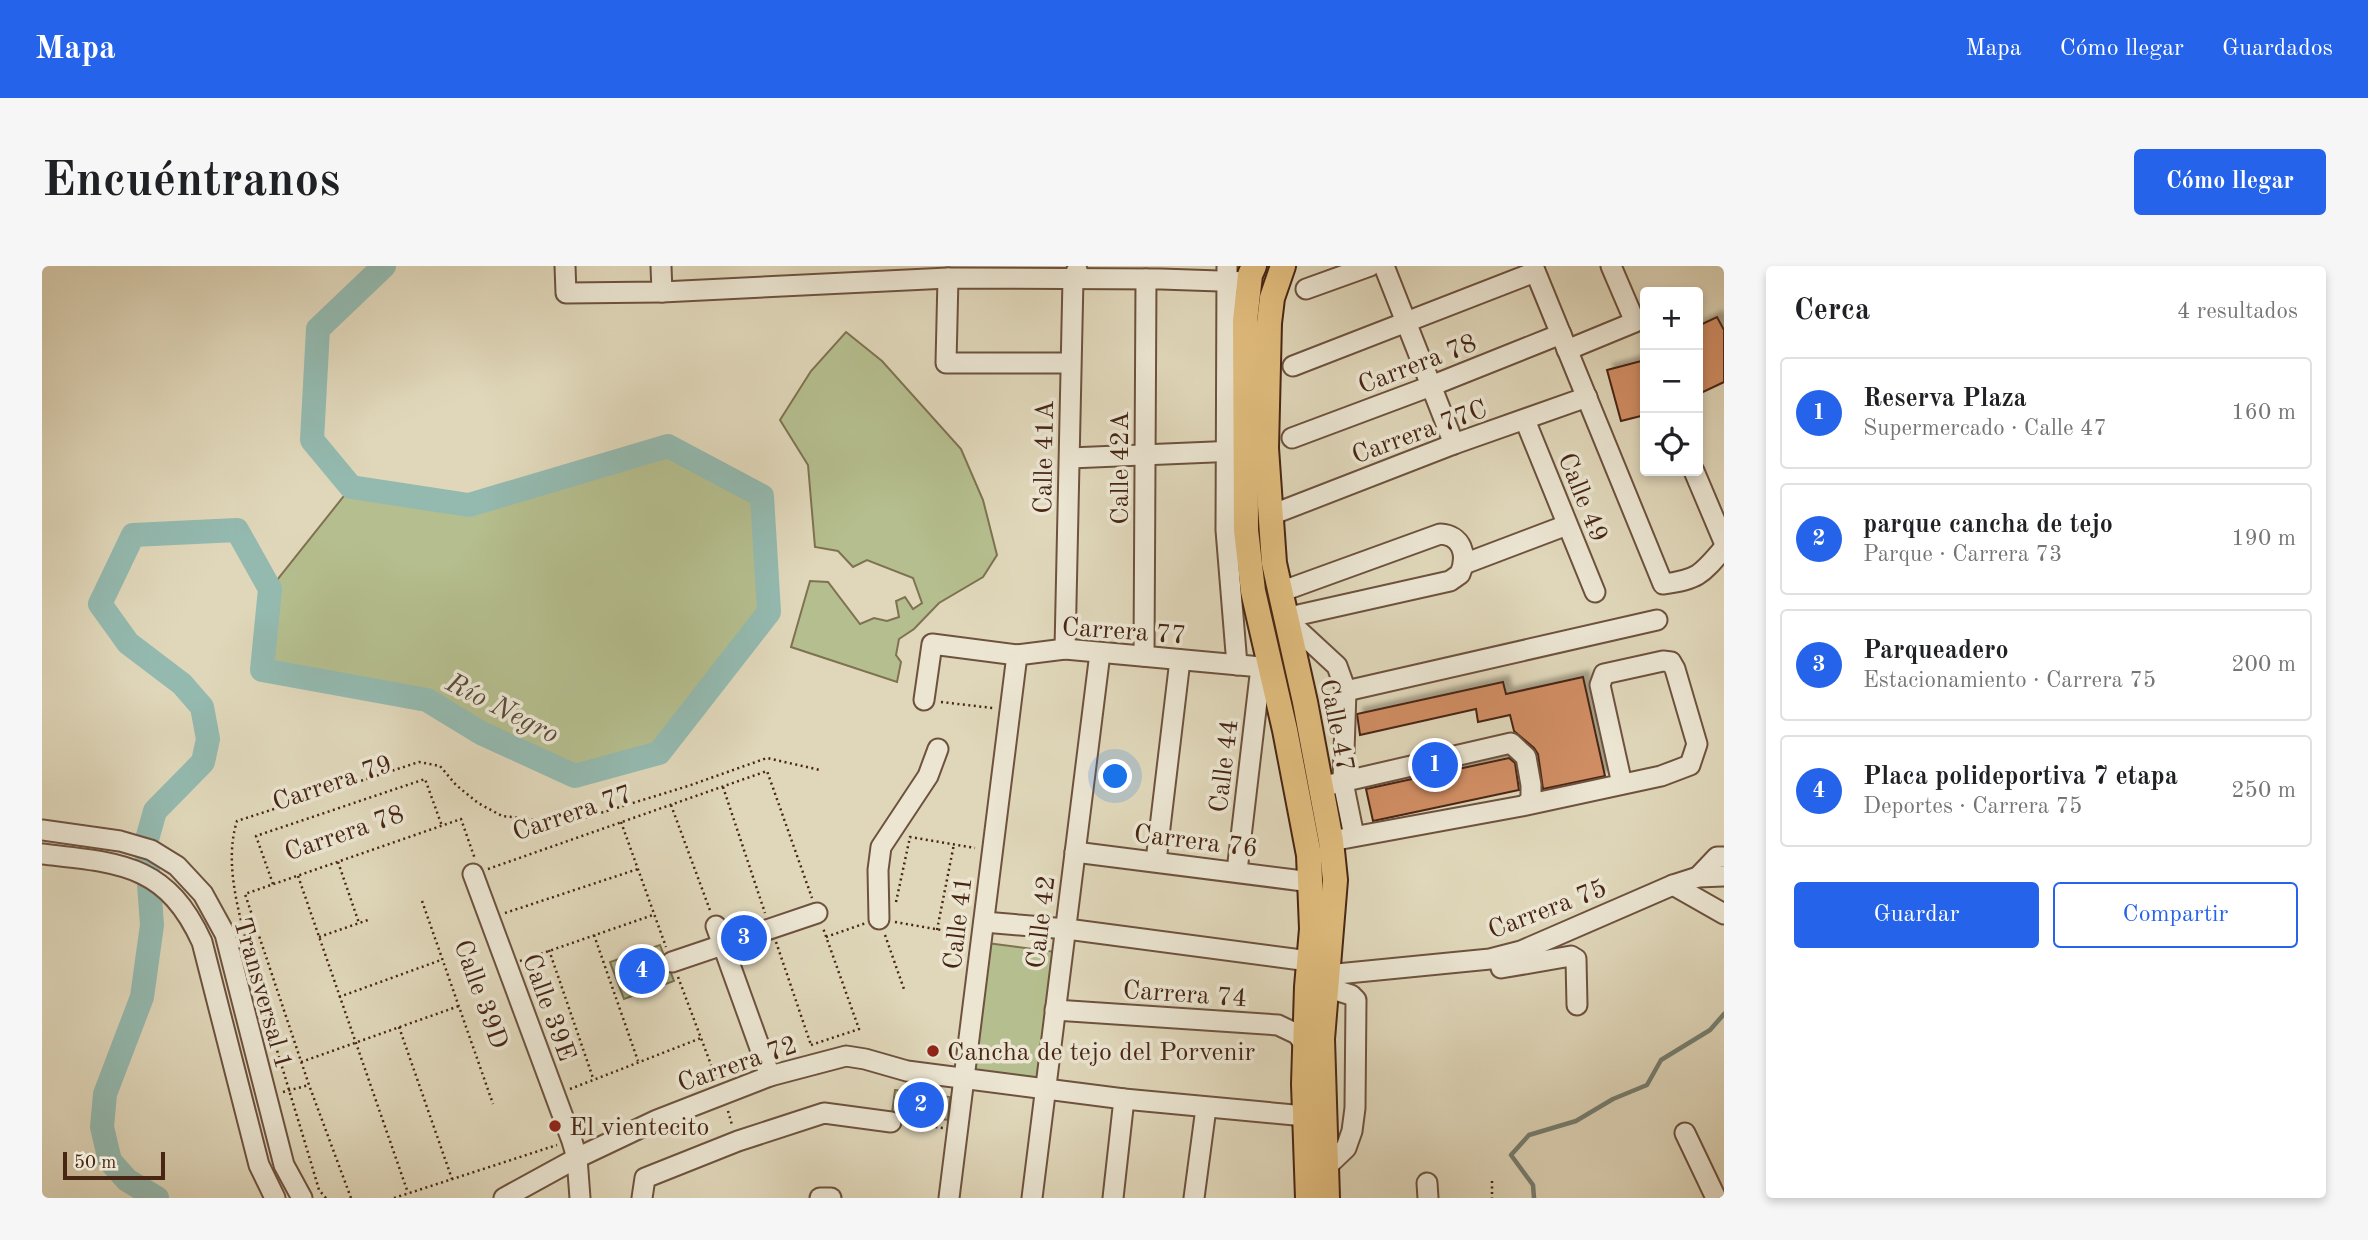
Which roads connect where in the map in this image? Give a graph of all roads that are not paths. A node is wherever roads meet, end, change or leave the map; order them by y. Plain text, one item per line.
1 (565, 266) edge
2 (661, 266) edge
3 (1283, 266) edge
4 (1370, 266) edge
5 (1384, 266) edge
6 (1611, 266) edge
7 (1534, 269) edge
8 (913, 272) edge
9 (1076, 273) edge
10 (1239, 274) edge
11 (1156, 275) edge
12 (948, 278) junction
13 (1306, 289) dead end
14 (662, 292) junction
15 (1406, 322) junction
16 (1564, 342) junction
17 (1070, 363) junction
18 (1293, 366) dead end
19 (1431, 386) junction
20 (1587, 397) junction
21 (1525, 420) junction
22 (1292, 438) dead end
23 (1454, 444) junction
24 (1235, 451) junction
25 (1146, 455) junction
26 (1070, 458) junction
27 (1696, 476) edge
28 (1270, 515) junction
29 (1567, 525) junction
30 (1724, 542) edge
31 (1724, 548) edge
32 (1464, 564) junction
33 (1280, 592) junction
34 (1595, 592) dead end
35 (1285, 618) junction
36 (1657, 620) dead end
37 (1065, 649) junction
38 (1100, 653) junction
39 (1017, 655) junction
40 (1144, 656) junction
41 (1180, 660) junction
42 (1237, 665) junction
43 (1265, 666) junction
44 (1346, 691) junction
45 (924, 700) road end
46 (938, 749) dead end
47 (1332, 784) junction
48 (1622, 784) junction
49 (1527, 803) junction
50 (42, 831) edge
51 (1342, 839) junction
52 (1075, 852) junction
53 (42, 854) edge
54 (1724, 857) edge
55 (1156, 861) junction
56 (1237, 871) junction
57 (476, 873) road end
58 (1724, 876) edge
59 (1698, 877) junction
60 (1311, 882) junction
61 (1672, 885) junction
62 (817, 913) dead end
63 (1724, 914) edge
64 (885, 920) road end
65 (716, 926) road end
66 (983, 929) junction
67 (1067, 929) junction
68 (722, 944) junction
69 (672, 962) dead end
70 (1321, 974) junction
71 (1577, 1006) dead end
72 (1055, 1010) junction
73 (1305, 1045) junction
74 (936, 1075) junction
75 (770, 1076) junction
76 (964, 1078) junction
77 (1045, 1089) junction
78 (1124, 1099) junction
79 (960, 1105) junction
80 (1206, 1108) junction
81 (1305, 1116) junction
82 (891, 1122) road end
83 (1685, 1133) dead end
84 (575, 1149) junction
85 (1325, 1167) junction
86 (275, 1198) edge
87 (302, 1198) edge
88 (504, 1198) edge
89 (579, 1198) edge
90 (642, 1198) edge
91 (820, 1198) edge
92 (831, 1198) edge
93 (948, 1198) edge
94 (1032, 1198) edge
95 (1113, 1198) edge
96 (1194, 1198) edge
97 (1308, 1198) edge
98 (1326, 1198) edge
99 (1716, 1198) edge

1 - 14 street
2 - 14 street
3 - 28 main road, Calle 47
4 - 13 street
5 - 15 street
6 - 16 street, Carrera 78
7 - 15 street
7 - 16 street
8 - 12 street
8 - 14 street
9 - 11 street
9 - 12 street
9 - 17 street, Calle 41A
10 - 11 street
10 - 24 main road, Calle 47
11 - 25 street, Calle 42A
12 - 17 street
15 - 18 street
15 - 19 street
16 - 19 street, Carrera 78
16 - 20 street
17 - 26 street, Calle 41A
19 - 22 street, Carrera 78
19 - 23 street
20 - 21 street, Carrera 77C
20 - 31 street
21 - 23 street, Carrera 77C
21 - 29 street, Calle 49
23 - 28 street, Carrera 77C
24 - 25 street
24 - 42 street, Calle 47
24 - 43 main road, Calle 47
25 - 26 street
25 - 40 street, Calle 42A
26 - 37 street, Calle 41A
27 - 30 street
28 - 33 main road, Calle 47
29 - 32 street
29 - 34 street, Calle 49
32 - 33 street
32 - 35 street
33 - 35 main road, Calle 47
35 - 44 street
35 - 47 main road, Calle 47
36 - 44 street
37 - 38 street, Carrera 77
37 - 39 street, Carrera 77
38 - 40 street, Carrera 77
38 - 52 street, Calle 42
39 - 45 street, Carrera 77
39 - 66 street, Calle 41
40 - 41 street, Carrera 77
41 - 42 street, Carrera 77
41 - 55 street
42 - 43 street, Carrera 77
43 - 56 street, Calle 44
43 - 60 main road, Calle 47
44 - 47 street
46 - 64 street
47 - 49 street
47 - 51 main road, Calle 47
48 - 48 street
48 - 49 street
49 - 51 street
50 - 87 street, Transversal 1
51 - 70 main road, Calle 47
52 - 55 street, Carrera 76
52 - 67 street, Calle 42
53 - 86 street, Transversal 1
54 - 59 street, Carrera 75
55 - 56 street, Carrera 76
56 - 60 street, Carrera 76
57 - 84 street, Calle 39E
58 - 59 street, Carrera 75
59 - 61 street, Carrera 75
60 - 70 main road, Calle 47
61 - 63 street
61 - 70 street, Carrera 75
62 - 68 street
65 - 68 street
66 - 67 street, Carrera 75
66 - 76 street, Calle 41
67 - 70 street, Carrera 75
67 - 72 street, Calle 42
68 - 69 street
68 - 75 street
70 - 71 street
70 - 73 main road, Calle 47
70 - 85 main road, Calle 47
70 - 85 street
72 - 73 street, Carrera 74
72 - 77 street, Calle 42
73 - 81 main road, Calle 47
74 - 75 street, Carrera 72
74 - 76 street, Carrera 72
74 - 79 street
75 - 84 street, Carrera 72
76 - 77 street, Carrera 72
76 - 79 street, Calle 41
77 - 78 street, Carrera 72
77 - 94 street, Calle 42
78 - 80 street, Carrera 72
78 - 95 street
79 - 93 street, Calle 41
80 - 81 street, Carrera 72
80 - 96 street
81 - 97 main road, Calle 47
82 - 90 street
83 - 99 street
84 - 88 street
84 - 89 street
85 - 98 main road, Calle 47
91 - 92 street

